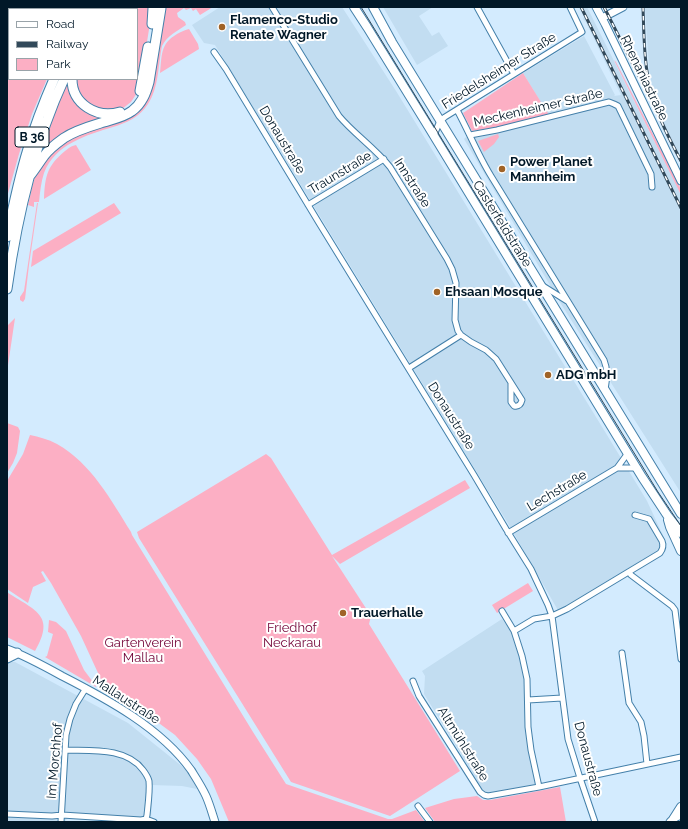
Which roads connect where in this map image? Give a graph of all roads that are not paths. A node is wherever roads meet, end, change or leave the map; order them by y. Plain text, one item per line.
1 (272, 7) edge
2 (354, 7) edge
3 (373, 7) edge
4 (477, 7) edge
5 (570, 7) edge
6 (596, 7) edge
7 (623, 7) edge
8 (157, 8) edge
9 (602, 18) junction
10 (214, 52) dead end
11 (514, 74) junction
12 (54, 80) edge
13 (64, 80) edge
14 (72, 80) edge
15 (457, 110) junction
16 (440, 121) junction
17 (434, 135) junction
18 (470, 135) junction
19 (384, 159) junction
20 (28, 178) junction
21 (681, 181) edge
22 (652, 187) dead end
23 (15, 198) junction
24 (308, 205) junction
25 (7, 209) edge
26 (7, 237) edge
27 (541, 285) junction
28 (7, 289) edge
29 (568, 301) junction
30 (461, 335) junction
31 (409, 368) junction
32 (511, 383) dead end
33 (605, 389) junction
34 (628, 453) junction
35 (618, 468) junction
36 (638, 468) junction
37 (681, 514) edge
38 (635, 515) dead end
39 (667, 515) junction
40 (508, 533) junction
41 (681, 533) edge
42 (681, 551) edge
43 (629, 572) junction
44 (502, 611) dead end
45 (552, 616) junction
46 (514, 631) junction
47 (7, 649) edge
48 (622, 652) dead end
49 (17, 653) junction
50 (7, 658) edge
51 (681, 659) edge
52 (413, 681) dead end
53 (86, 688) junction
54 (562, 698) junction
55 (528, 700) junction
56 (65, 750) junction
57 (681, 757) edge
58 (648, 764) junction
59 (580, 778) junction
60 (539, 787) junction
61 (418, 806) dead end
62 (681, 807) edge
63 (7, 814) edge
64 (62, 815) junction
65 (146, 819) junction
66 (675, 819) edge
67 (61, 822) edge
68 (154, 822) edge
69 (215, 822) edge
70 (430, 822) edge
71 (595, 822) edge

1 - 19 street, Innstraße
2 - 17 main road, Casterfeldstraße
3 - 16 main road, Casterfeldstraße
4 - 11 street
5 - 11 street, Friedelsheimer Straße
6 - 9 main road, Rhenaniastraße
7 - 9 main road
8 - 14 highway
8 - 20 highway
9 - 21 main road, Rhenaniastraße
10 - 24 street, Donaustraße
11 - 15 street, Friedelsheimer Straße
12 - 23 highway, B 36
13 - 20 highway, B 36
15 - 16 street, Friedelsheimer Straße
15 - 18 street, Casterfeldstraße
16 - 17 street, Friedelsheimer Straße
16 - 27 main road, Casterfeldstraße
17 - 34 main road, Casterfeldstraße
18 - 22 street, Meckenheimer Straße
18 - 29 street, Casterfeldstraße
19 - 24 street, Traunstraße
19 - 30 street, Innstraße
20 - 28 highway, B 36
23 - 25 highway
23 - 26 highway, B 36
24 - 31 street, Donaustraße
27 - 29 street, Casterfeldstraße
27 - 33 main road, Casterfeldstraße
29 - 33 street, Casterfeldstraße
30 - 31 street
30 - 32 street
31 - 40 street, Donaustraße
33 - 37 main road, Casterfeldstraße
34 - 35 street, Lechstraße
34 - 36 main road, Casterfeldstraße
35 - 36 street
35 - 40 street, Lechstraße
36 - 39 main road, Casterfeldstraße
38 - 43 street
39 - 41 main road
39 - 42 main road
40 - 45 street, Donaustraße
43 - 45 street
43 - 51 street
44 - 46 street
45 - 46 street
45 - 54 street, Donaustraße
46 - 55 street
47 - 49 main road, Mallaustraße
48 - 58 street
49 - 50 highway
49 - 53 main road, Mallaustraße
52 - 60 street, Altmühlstraße
53 - 56 street, Im Morchhof
53 - 69 main road, Mallaustraße
54 - 55 street
54 - 59 street, Donaustraße
55 - 60 street
56 - 64 street, Im Morchhof
56 - 65 street
57 - 58 street, Altmühlstraße
58 - 59 street, Altmühlstraße
59 - 60 street, Altmühlstraße
59 - 71 street, Donaustraße
61 - 70 street
62 - 66 main road
63 - 64 street, Im Morchhof
64 - 65 street
64 - 67 street, Im Morchhof
65 - 68 street

